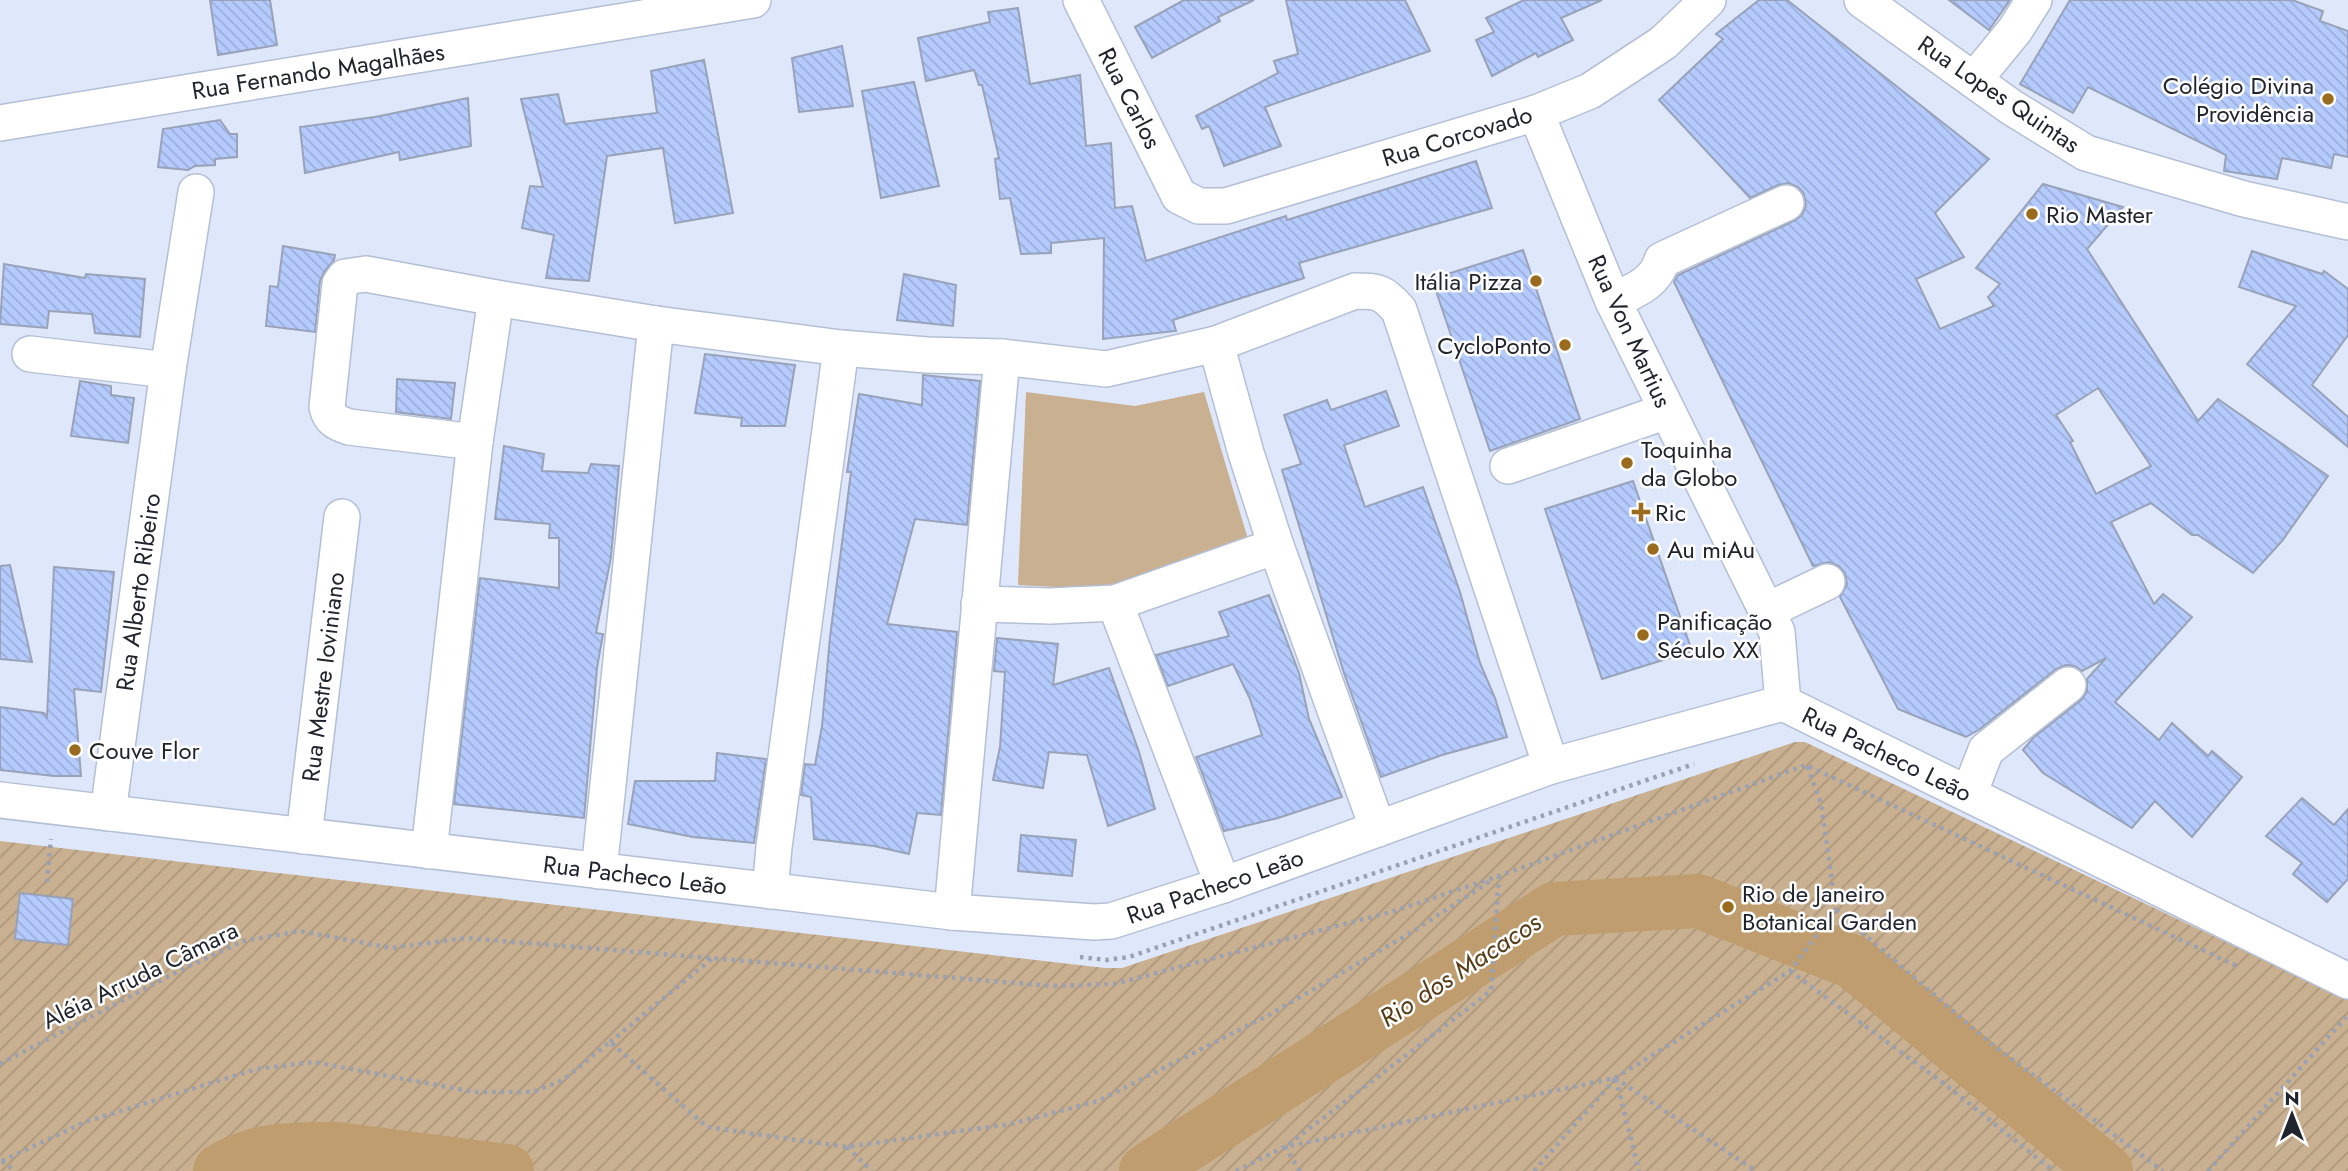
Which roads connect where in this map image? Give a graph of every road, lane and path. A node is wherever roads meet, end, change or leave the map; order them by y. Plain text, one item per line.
1 (753, 0) edge
2 (1081, 0) edge
3 (1708, 0) edge
4 (1862, 0) edge
5 (2034, 0) edge
6 (613, 12) edge
7 (1974, 80) junction
8 (1536, 113) junction
9 (0, 123) edge
10 (196, 192) dead end
11 (1179, 196) joint
12 (1786, 203) dead end
13 (2348, 222) edge
14 (496, 299) junction
15 (1613, 300) junction
16 (656, 324) junction
17 (1216, 344) junction
18 (841, 348) junction
19 (30, 354) dead end
20 (1002, 357) junction
21 (168, 370) junction
22 (1667, 411) junction
23 (475, 442) junction
24 (1508, 466) dead end
25 (342, 517) dead end
26 (1276, 546) junction
27 (1826, 582) dead end
28 (1115, 603) junction
29 (979, 604) junction
30 (1766, 611) junction
31 (2068, 685) dead end
32 (1783, 703) junction
33 (1806, 765) junction
34 (1551, 766) junction
35 (1969, 794) junction
36 (0, 800) edge
37 (54, 807) junction
38 (108, 813) junction
39 (1378, 829) junction
40 (304, 836) junction
41 (429, 851) junction
42 (599, 871) junction
43 (1499, 876) junction
44 (47, 882) dead end
45 (1223, 885) junction
46 (770, 891) junction
47 (1836, 910) junction
48 (952, 912) junction
49 (714, 957) junction
50 (2246, 970) dead end
51 (1790, 971) junction
52 (2341, 996) edge
53 (2347, 1018) edge
54 (610, 1042) junction
55 (0, 1064) edge
56 (1615, 1078) junction
57 (846, 1147) junction
58 (1285, 1147) junction
59 (1, 1160) edge
60 (15, 1171) edge
61 (872, 1171) edge
62 (1236, 1171) edge
63 (1300, 1171) edge
64 (1534, 1171) edge
65 (1639, 1171) edge
66 (1756, 1171) edge
67 (2053, 1171) edge
68 (2163, 1171) edge
69 (2208, 1171) edge

1 - 6 street, Rua Fernando Magalhães
2 - 11 street, Rua Carlos
3 - 8 street, Rua Corcovado
4 - 7 street, Rua Lopes Quintas
5 - 7 street
6 - 9 street, Rua Fernando Magalhães
7 - 13 street, Rua Lopes Quintas
8 - 11 street, Rua Corcovado
8 - 15 street, Rua Von Martius
10 - 21 street, Rua Alberto Ribeiro
12 - 15 street
14 - 16 street
14 - 23 street
14 - 23 street
15 - 22 street, Rua Von Martius
16 - 18 street
16 - 42 street
17 - 20 street
17 - 26 street
17 - 34 street
18 - 20 street
18 - 46 street
19 - 21 street
20 - 29 street
21 - 38 street, Rua Alberto Ribeiro
22 - 24 street
22 - 30 street, Rua Von Martius
23 - 41 street
25 - 40 street, Rua Mestre Ioviniano
26 - 28 street
26 - 39 street
27 - 30 street
28 - 29 street
28 - 45 street
29 - 48 street
30 - 32 street, Rua Von Martius
31 - 35 street
32 - 34 street, Rua Pacheco Leão
32 - 35 street, Rua Pacheco Leão
33 - 43 path
33 - 47 path
33 - 50 path
34 - 39 street, Rua Pacheco Leão
35 - 52 street, Rua Pacheco Leão
36 - 37 street, Rua Pacheco Leão
37 - 38 street, Rua Pacheco Leão
37 - 44 path
38 - 40 street, Rua Pacheco Leão
39 - 45 street, Rua Pacheco Leão
40 - 41 street, Rua Pacheco Leão
41 - 42 street, Rua Pacheco Leão
42 - 46 street, Rua Pacheco Leão
43 - 49 path, Aléia Arruda Câmara
43 - 57 path
43 - 58 path
45 - 48 street, Rua Pacheco Leão
46 - 48 street, Rua Pacheco Leão
47 - 51 path
47 - 68 path
49 - 54 path
49 - 55 path, Aléia Arruda Câmara
51 - 56 path
51 - 67 path
52 - 53 path
53 - 69 path
54 - 57 path
54 - 59 path
56 - 58 path
56 - 64 path
56 - 65 path
56 - 66 path
57 - 61 path
58 - 62 path
58 - 63 path
59 - 60 path

